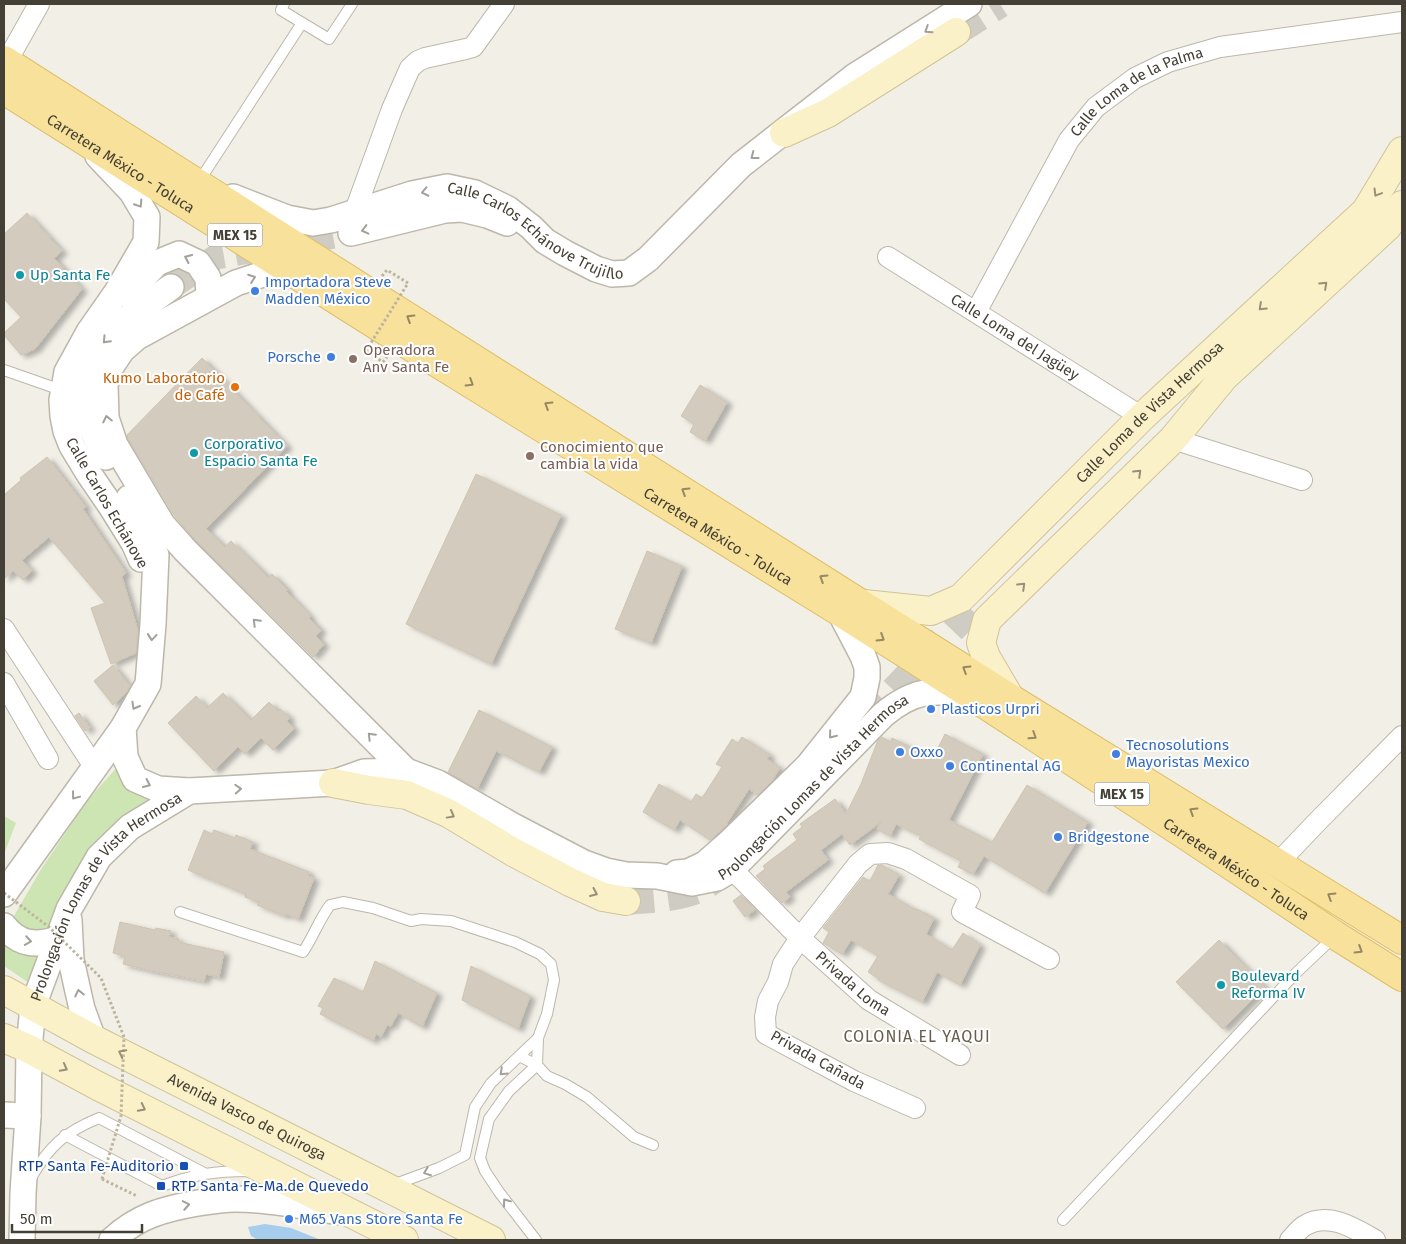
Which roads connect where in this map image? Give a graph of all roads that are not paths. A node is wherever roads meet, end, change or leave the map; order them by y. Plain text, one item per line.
1 (39, 4) edge
2 (284, 4) edge
3 (352, 4) edge
4 (504, 4) edge
5 (969, 4) edge
6 (1402, 22) edge
7 (302, 23) junction
8 (956, 32) tunnel mouth
9 (5, 61) edge
10 (4, 90) edge
11 (784, 133) junction
12 (85, 141) junction
13 (1402, 151) edge
14 (198, 184) junction
15 (1397, 221) edge
16 (353, 222) junction
17 (888, 257) dead end
18 (298, 275) junction
19 (171, 287) tunnel mouth
20 (210, 297) junction
21 (976, 312) junction
22 (89, 332) junction
23 (4, 370) edge
24 (1224, 378) junction
25 (64, 390) junction
26 (1142, 417) junction
27 (1173, 439) junction
28 (1302, 480) dead end
29 (155, 589) junction
30 (852, 608) junction
31 (974, 608) junction
32 (4, 629) edge
33 (4, 683) edge
34 (970, 694) junction
35 (862, 697) junction
36 (1010, 698) junction
37 (883, 715) junction
38 (123, 728) junction
39 (1402, 736) edge
40 (48, 759) dead end
41 (95, 768) junction
42 (406, 771) junction
43 (333, 783) junction
44 (189, 791) junction
45 (724, 862) junction
46 (1278, 863) junction
47 (4, 893) edge
48 (626, 901) tunnel mouth
49 (69, 909) junction
50 (180, 912) dead end
51 (4, 926) edge
52 (1335, 935) junction
53 (800, 938) junction
54 (58, 939) junction
55 (1402, 940) edge
56 (1049, 959) dead end
57 (1402, 977) edge
58 (4, 990) edge
59 (33, 1006) junction
60 (4, 1038) edge
61 (538, 1038) junction
62 (93, 1039) junction
63 (29, 1049) junction
64 (960, 1055) dead end
65 (519, 1056) junction
66 (537, 1065) junction
67 (915, 1108) dead end
68 (16, 1116) edge
69 (65, 1135) junction
70 (653, 1145) dead end
71 (204, 1173) junction
72 (272, 1174) junction
73 (387, 1188) junction
74 (23, 1194) junction
75 (347, 1212) junction
76 (1063, 1220) dead end
77 (22, 1240) edge
78 (112, 1240) edge
79 (404, 1240) edge
80 (491, 1240) edge
81 (536, 1240) edge
82 (1290, 1240) edge
83 (1375, 1240) edge

1 - 9 street
2 - 7 lane
3 - 7 lane
4 - 16 street
5 -> 11 street, Calle Carlos Echánove Trujillo
6 - 21 street, Calle Loma de la Palma
7 - 14 lane
8 - 11 main road
9 - 14 main road, Carretera México - Toluca / MEX 15
10 - 12 main road, Carretera México - Toluca / MEX 15
11 -> 16 street, Calle Carlos Echánove Trujillo
12 - 18 main road, Carretera México - Toluca / MEX 15
12 -> 22 street, Calle Carlos Echánove
13 -> 26 main road, Calle Loma de Vista Hermosa
14 - 16 street
30 -> 14 main road, Carretera México - Toluca / MEX 15
24 -> 15 main road, Calle Loma de Vista Hermosa
17 - 21 street, Calle Loma del Jagüey
20 -> 18 street
18 -> 30 main road, Carretera México - Toluca / MEX 15
19 -> 29 street
20 -> 22 street
42 -> 20 street, Prolongación Lomas de Vista Hermosa
21 - 26 street, Calle Loma del Jagüey
22 - 25 street, Calle Carlos Echánove
23 - 25 lane
24 - 27 main road, Calle Loma de Vista Hermosa
24 - 31 main road
25 - 29 street, Calle Carlos Echánove
26 - 31 main road, Calle Loma de Vista Hermosa
27 - 28 street
31 -> 27 main road, Calle Loma de Vista Hermosa
29 -> 38 street, Calle Carlos Echánove
30 - 31 main road, Calle Loma de Vista Hermosa
30 -> 34 main road, Carretera México - Toluca / MEX 15
30 - 35 street, Prolongación Lomas de Vista Hermosa
36 -> 30 main road, Carretera México - Toluca / MEX 15
31 - 36 main road
32 - 41 street
33 - 40 street
34 - 37 street, Prolongación Lomas de Vista Hermosa
34 -> 52 main road, Carretera México - Toluca / MEX 15
35 - 37 street
35 -> 45 street, Prolongación Lomas de Vista Hermosa
46 -> 36 main road, Carretera México - Toluca / MEX 15
37 - 45 street, Prolongación Lomas de Vista Hermosa
38 - 41 street, Calle Carlos Echánove
38 -> 44 street
39 - 46 street
41 -> 47 street, Calle Carlos Echánove
42 - 43 street, Prolongación Lomas de Vista Hermosa
42 - 45 street, Prolongación Lomas de Vista Hermosa
44 -> 43 street, Prolongación Lomas de Vista Hermosa
43 -> 48 main road
44 - 49 street, Prolongación Lomas de Vista Hermosa
45 - 53 street
55 -> 46 main road, Carretera México - Toluca / MEX 15
49 - 54 street, Prolongación Lomas de Vista Hermosa
62 -> 49 street
50 - 61 lane
51 -> 54 street
52 -> 57 main road, Carretera México - Toluca / MEX 15
52 - 76 lane
53 - 56 street
53 - 64 street, Privada Loma
53 - 67 street, Privada Cañada
54 - 59 street, Prolongación Lomas de Vista Hermosa
58 - 59 main road, Avenida Vasco de Quiroga
59 - 62 main road, Avenida Vasco de Quiroga
59 - 63 street, Prolongación Lomas de Vista Hermosa
60 - 63 main road
61 - 65 lane
61 - 66 lane
73 -> 62 main road, Avenida Vasco de Quiroga
63 - 68 street, Prolongación Lomas de Vista Hermosa
63 -> 72 main road
65 - 66 lane
65 -> 73 lane
66 - 70 lane
81 -> 66 lane
68 - 74 street, Prolongación Lomas de Vista Hermosa
69 - 71 lane
69 - 71 lane
69 - 74 lane
71 - 72 lane
72 - 75 main road
73 - 80 main road, Avenida Vasco de Quiroga
74 - 77 street, Prolongación Lomas de Vista Hermosa
78 -> 75 street
75 - 79 main road
82 - 83 street

